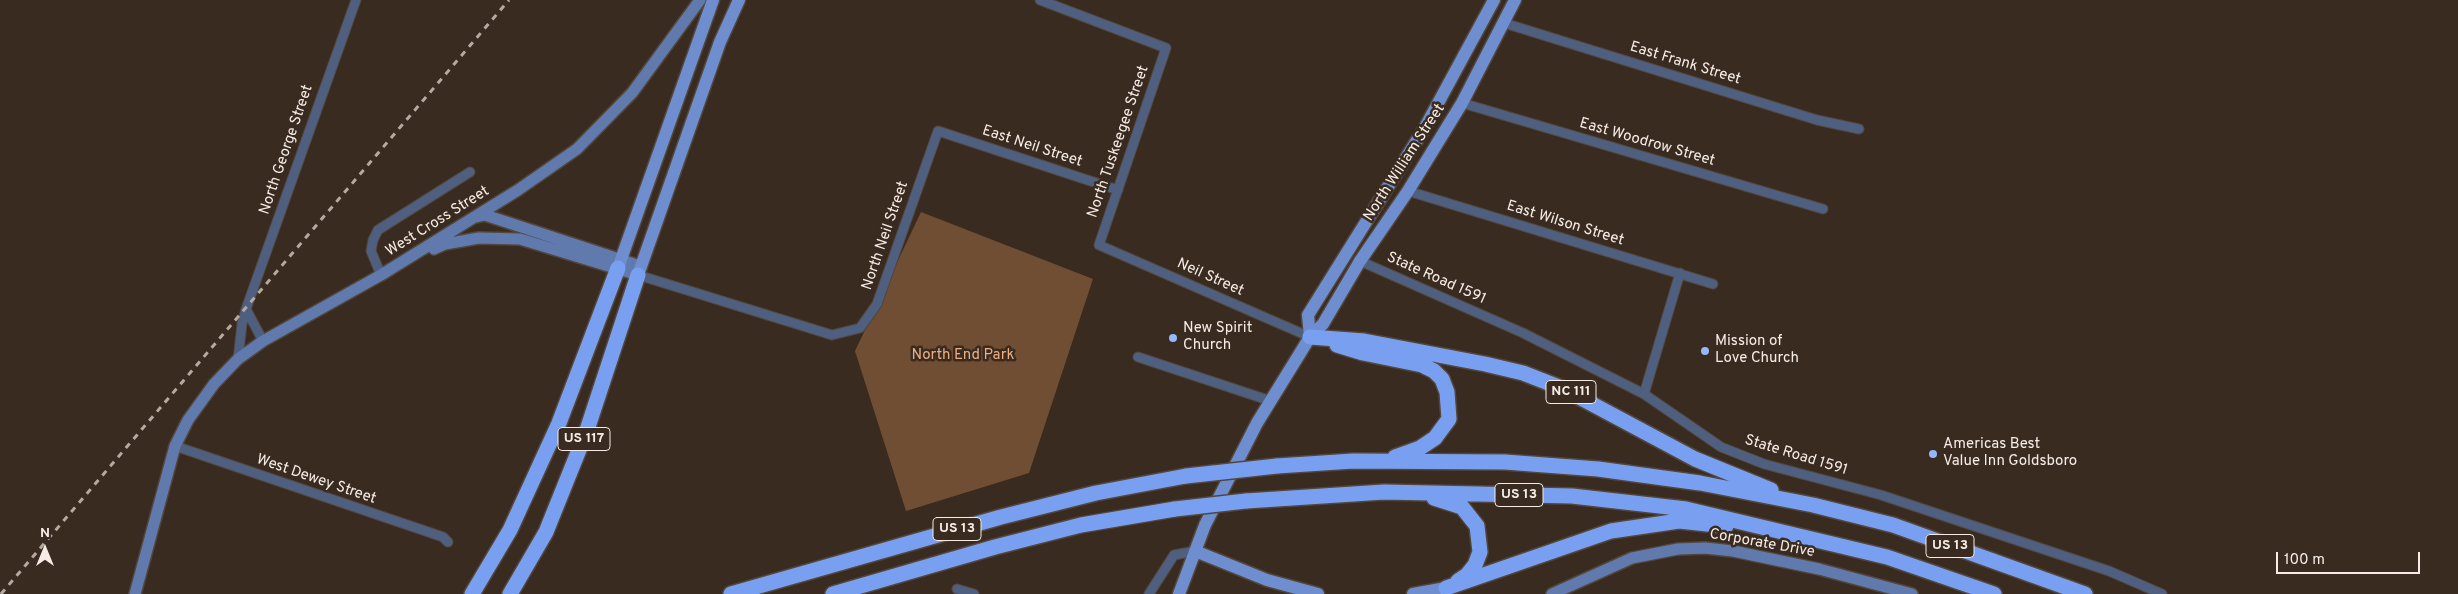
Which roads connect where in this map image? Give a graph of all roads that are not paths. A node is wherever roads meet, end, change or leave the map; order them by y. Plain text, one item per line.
1 (356, 0) edge
2 (700, 0) edge
3 (713, 0) edge
4 (739, 0) edge
5 (1040, 0) edge
6 (1494, 0) edge
7 (1515, 0) edge
8 (1504, 22) junction
9 (1462, 103) junction
10 (1859, 129) dead end
11 (938, 131) joint
12 (470, 172) dead end
13 (1118, 190) junction
14 (1408, 191) junction
15 (1823, 209) dead end
16 (475, 217) junction
17 (1099, 245) joint
18 (1360, 261) junction
19 (619, 264) junction
20 (639, 270) junction
21 (1680, 273) junction
22 (381, 275) junction
23 (1713, 284) dead end
24 (246, 309) junction
25 (782, 321) joint
26 (1310, 337) junction
27 (263, 341) junction
28 (1138, 357) dead end
29 (238, 359) junction
30 (1644, 394) junction
31 (1271, 401) junction
32 (175, 446) junction
33 (1353, 461) junction
34 (1384, 492) junction
35 (1813, 505) junction
36 (1788, 532) junction
37 (448, 542) dead end
38 (1195, 551) junction
39 (957, 589) dead end
40 (1449, 591) edge
41 (134, 594) edge
42 (472, 594) edge
43 (510, 594) edge
44 (731, 594) edge
45 (834, 594) edge
46 (974, 594) edge
47 (1149, 594) edge
48 (1179, 594) edge
49 (1318, 594) edge
50 (1413, 594) edge
51 (1552, 594) edge
52 (1912, 594) edge
53 (1994, 594) edge
54 (2084, 594) edge
55 (2162, 594) edge

1 - 24 street, North George Street
2 - 16 main road, West Cross Street
3 - 19 main road, US 117
4 - 20 main road, US 117
5 - 13 street, North Tuskeegee Street
6 - 26 main road, North William Street
7 - 8 main road, North William Street
8 - 9 main road, North William Street
8 - 10 street, East Frank Street
9 - 14 main road, North William Street
9 - 15 street, East Woodrow Street
11 - 13 street, East Neil Street
11 - 25 street, North Neil Street
12 - 22 street
13 - 17 street, North Tuskeegee Street
14 - 18 main road, North William Street
14 - 21 street, East Wilson Street
16 - 19 main road
16 - 22 main road, West Cross Street
17 - 26 street, Neil Street
18 - 26 main road, North William Street
18 - 30 street, State Road 1591
19 - 20 main road, West Cross Street
19 - 22 main road, West Cross Street
19 - 42 highway, US 117
20 - 25 street, West Cross Street
20 - 43 highway, US 117
21 - 23 street, East Wilson Street
21 - 30 street
22 - 27 main road
24 - 27 street
24 - 29 street, North George Street
26 - 31 main road, North William Street
26 - 33 highway
26 - 35 highway, NC 111
27 - 29 main road
28 - 31 street
29 - 32 main road
30 - 55 street, State Road 1591
31 - 38 main road, North William Street
32 - 37 street, West Dewey Street
32 - 41 main road
33 - 35 highway, US 13
33 - 44 highway, US 13, bridge
34 - 36 highway, US 13
34 - 40 highway
34 - 45 highway, US 13, bridge
35 - 54 highway, US 13
36 - 40 highway
36 - 53 highway, US 13
38 - 47 street
38 - 48 main road, North William Street
38 - 49 main road
39 - 46 street
40 - 50 main road
51 - 52 main road, Corporate Drive

